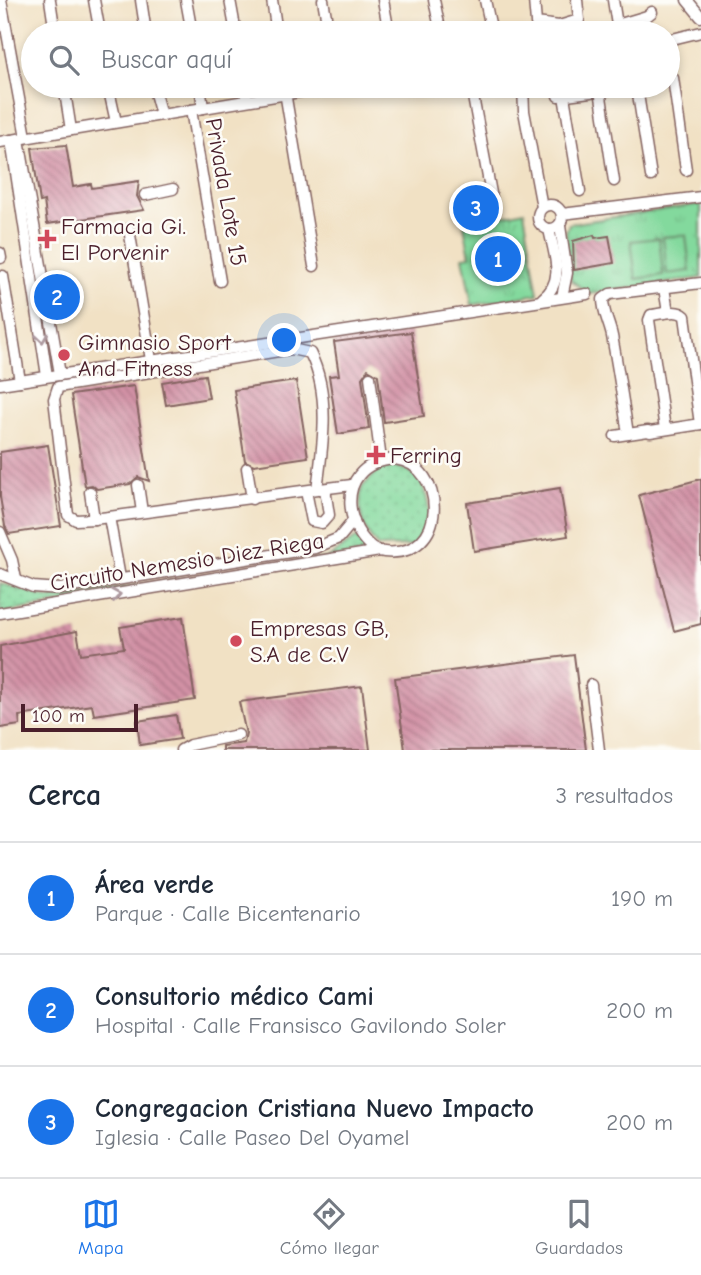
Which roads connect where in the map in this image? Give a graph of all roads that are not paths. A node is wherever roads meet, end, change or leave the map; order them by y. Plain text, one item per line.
1 (1, 0) edge
2 (50, 0) edge
3 (94, 0) edge
4 (141, 0) edge
5 (186, 0) edge
6 (230, 0) edge
7 (272, 0) edge
8 (323, 0) edge
9 (383, 0) edge
10 (434, 0) edge
11 (485, 0) edge
12 (534, 0) edge
13 (577, 0) edge
14 (613, 0) edge
15 (687, 0) edge
16 (652, 12) dead end
17 (701, 18) edge
18 (53, 21) edge
19 (98, 21) edge
20 (144, 21) edge
21 (190, 21) edge
22 (234, 21) edge
23 (275, 21) edge
24 (327, 21) edge
25 (387, 21) edge
26 (438, 21) edge
27 (489, 21) edge
28 (536, 21) edge
29 (577, 21) edge
30 (616, 21) edge
31 (630, 21) edge
32 (701, 32) edge
33 (680, 37) edge
34 (66, 98) edge
35 (111, 98) edge
36 (156, 98) edge
37 (202, 98) edge
38 (255, 98) edge
39 (286, 98) edge
40 (473, 98) edge
41 (523, 98) edge
42 (561, 98) edge
43 (601, 98) edge
44 (636, 98) edge
45 (676, 98) edge
46 (247, 100) joint
47 (203, 108) junction
48 (191, 110) junction
49 (161, 115) junction
50 (116, 122) junction
51 (71, 130) junction
52 (14, 139) edge
53 (686, 170) dead end
54 (651, 176) dead end
55 (614, 181) dead end
56 (173, 189) dead end
57 (580, 191) dead end
58 (145, 195) dead end
59 (701, 197) edge
60 (493, 204) dead end
61 (542, 207) junction
62 (557, 223) junction
63 (129, 229) dead end
64 (34, 251) junction
65 (0, 253) edge
66 (1, 258) edge
67 (314, 266) dead end
68 (3, 276) dead end
69 (220, 281) dead end
70 (701, 282) edge
71 (664, 288) junction
72 (587, 294) dead end
73 (562, 297) junction
74 (542, 299) junction
75 (668, 312) junction
76 (151, 360) junction
77 (60, 374) junction
78 (47, 376) junction
79 (370, 377) dead end
80 (20, 380) junction
81 (0, 384) edge
82 (701, 424) edge
83 (665, 429) junction
84 (628, 434) junction
85 (615, 436) dead end
86 (381, 460) junction
87 (247, 468) dead end
88 (138, 485) dead end
89 (352, 485) junction
90 (316, 490) junction
91 (90, 492) dead end
92 (252, 499) junction
93 (142, 512) junction
94 (109, 517) junction
95 (94, 519) junction
96 (354, 520) junction
97 (0, 531) edge
98 (380, 551) junction
99 (216, 564) junction
100 (0, 574) edge
101 (120, 578) junction
102 (16, 579) junction
103 (218, 580) junction
104 (0, 613) edge
105 (592, 685) dead end
106 (238, 735) dead end
107 (181, 750) edge
108 (599, 750) edge

1 - 52 street
2 - 18 street
3 - 19 street
4 - 20 street
5 - 21 street
6 - 22 street
7 - 23 street
8 - 24 street
9 - 25 street
10 - 26 street
11 - 27 street
12 - 28 street
13 - 29 street
14 - 30 street
15 - 17 street
16 - 31 street
32 - 33 street
34 - 51 street
35 - 50 street
36 - 49 street
37 - 47 street
38 - 46 street
39 - 67 street
40 - 60 street
41 - 61 street
42 - 57 street
43 - 55 street
44 - 54 street
45 - 53 street
46 - 47 street
47 - 48 street
48 - 49 street
48 - 69 street, Privada Lote 15
49 - 50 street
50 - 51 street
51 - 52 street
52 - 64 street
52 - 64 street
56 - 58 street
59 - 62 street
61 - 62 street
61 - 62 street
62 - 73 street
62 - 74 street
63 - 76 street
64 - 77 street
64 -> 78 street
65 - 66 street
68 - 80 street
70 - 71 street
71 - 75 street
71 - 84 street
72 - 73 street
73 - 74 street
74 - 76 street
75 - 82 street
75 - 83 street
76 - 77 street
77 - 78 street
78 - 80 street
79 - 86 street
80 - 81 street
82 - 83 street
83 - 84 street
84 - 85 street
86 - 89 street
86 - 98 street, Circuito Nemesio Diez Riega
87 - 92 street
88 - 93 street
89 - 90 street
89 - 96 street, Circuito Nemesio Diez Riega
90 - 92 street
90 - 95 street
91 - 95 street
92 - 93 street
93 - 94 street
94 - 95 street
94 - 101 street
96 - 98 street, Circuito Nemesio Diez Riega
96 - 99 street, Circuito Nemesio Diez Riega
97 - 102 street
98 - 103 street, Circuito Nemesio Diez Riega
99 - 101 street, Circuito Nemesio Diez Riega
99 - 103 street
100 - 102 street, Circuito Nemesio Diez Riega
101 - 102 street, Circuito Nemesio Diez Riega
104 -> 103 street, Circuito Nemesio Diez Riega
105 - 108 street
106 - 107 street

